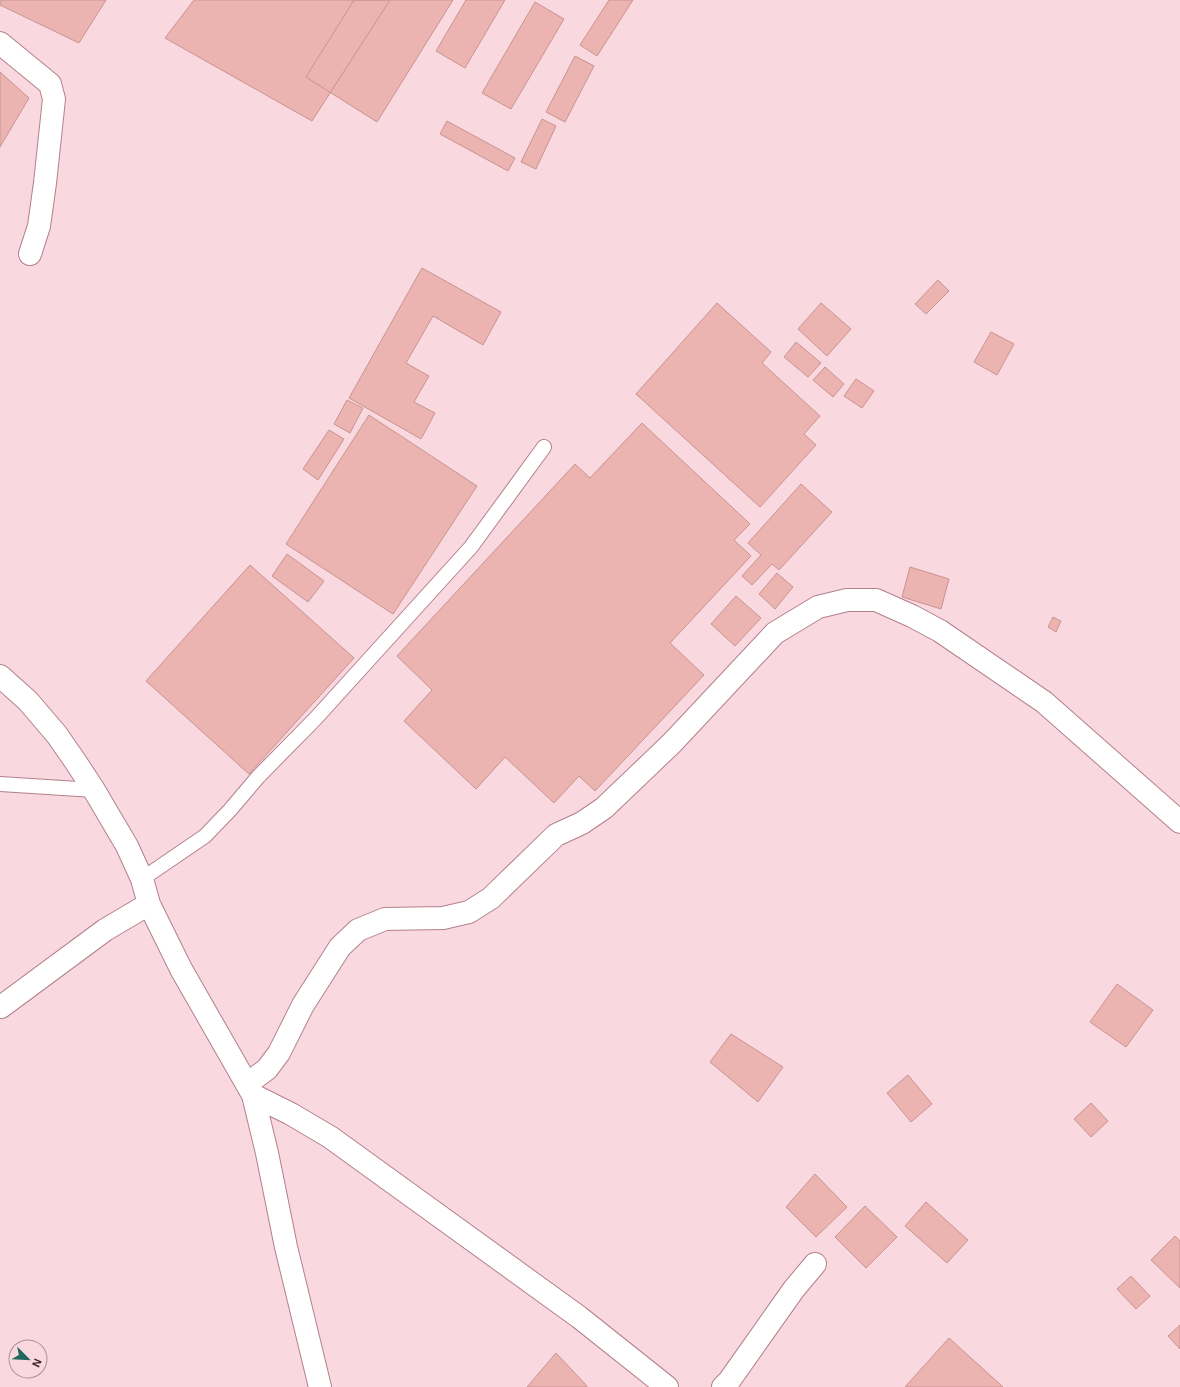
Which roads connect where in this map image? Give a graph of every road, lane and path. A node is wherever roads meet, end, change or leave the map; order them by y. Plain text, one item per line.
1 (0, 43) edge
2 (30, 254) dead end
3 (544, 446) dead end
4 (0, 676) edge
5 (0, 784) edge
6 (94, 790) junction
7 (1180, 822) edge
8 (142, 879) junction
9 (149, 904) junction
10 (1, 1007) edge
11 (250, 1089) junction
12 (815, 1264) dead end
13 (320, 1387) edge
14 (667, 1387) edge
15 (723, 1387) edge

1 - 2 street
3 - 8 lane
4 - 6 street
5 - 6 lane
6 - 8 street
7 - 11 street
8 - 9 street
9 - 10 street
9 - 11 street
11 - 13 street
11 - 14 street
12 - 15 street

